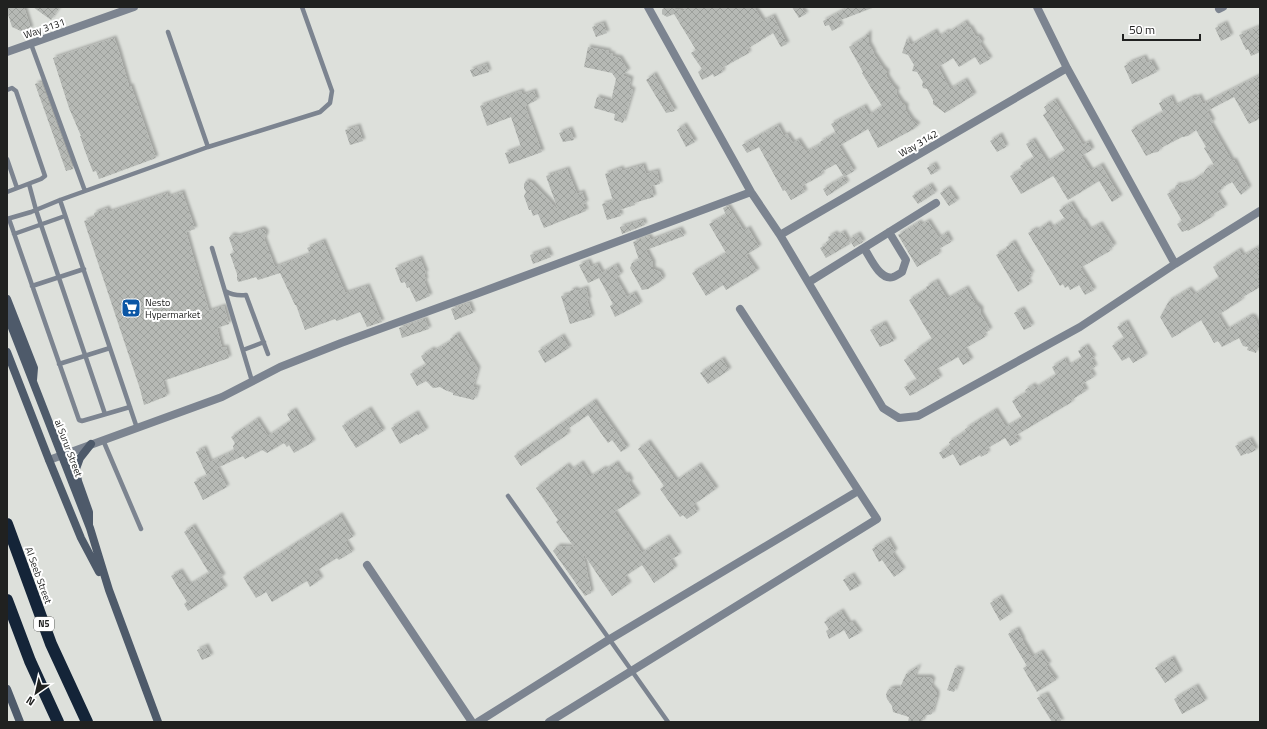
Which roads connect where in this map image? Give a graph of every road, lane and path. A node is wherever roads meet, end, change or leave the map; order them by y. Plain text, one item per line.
1 (134, 7) edge
2 (302, 7) edge
3 (648, 7) edge
4 (1037, 7) edge
5 (168, 32) dead end
6 (31, 44) junction
7 (7, 52) edge
8 (1067, 68) junction
9 (7, 90) edge
10 (208, 147) junction
11 (7, 159) edge
12 (29, 184) junction
13 (17, 188) junction
14 (85, 191) junction
15 (7, 192) edge
16 (750, 192) junction
17 (60, 200) junction
18 (936, 203) dead end
19 (36, 210) junction
20 (1260, 211) edge
21 (65, 216) junction
22 (8, 219) edge
23 (41, 224) junction
24 (889, 232) junction
25 (14, 234) junction
26 (780, 235) junction
27 (212, 248) dead end
28 (864, 248) junction
29 (1175, 264) junction
30 (84, 269) junction
31 (59, 278) junction
32 (809, 282) junction
33 (32, 286) junction
34 (225, 291) junction
35 (7, 299) edge
36 (740, 309) dead end
37 (7, 315) edge
38 (264, 342) junction
39 (110, 348) junction
40 (243, 350) junction
41 (7, 352) edge
42 (268, 354) dead end
43 (85, 356) junction
44 (59, 364) junction
45 (252, 381) junction
46 (33, 383) junction
47 (130, 407) junction
48 (105, 414) junction
49 (137, 428) junction
50 (103, 440) junction
51 (91, 444) junction
52 (61, 455) junction
53 (49, 460) junction
54 (858, 491) junction
55 (508, 496) dead end
56 (7, 524) edge
57 (90, 528) junction
58 (141, 529) dead end
59 (367, 565) dead end
60 (109, 590) junction
61 (7, 600) edge
62 (610, 639) junction
63 (30, 661) junction
64 (632, 670) junction
65 (7, 689) edge
66 (20, 722) edge
67 (53, 722) edge
68 (58, 722) edge
69 (87, 722) edge
70 (158, 722) edge
71 (472, 722) edge
72 (478, 722) edge
73 (549, 722) edge
74 (668, 722) edge

1 - 6 street, Way 3131
2 - 10 lane
3 - 16 street
4 - 8 street
5 - 10 lane
6 - 7 street, Way 3131
6 - 14 lane
8 - 26 street, Way 3142
8 - 29 street
9 - 12 lane
10 - 14 lane
11 - 13 lane
12 - 13 lane
12 - 19 lane
13 - 15 lane
14 - 17 lane
16 - 26 street
16 - 45 street
17 - 19 lane
17 - 21 lane
18 - 24 street
19 - 22 lane
19 - 23 lane
20 - 29 street
21 - 23 lane
21 - 30 lane
22 - 25 lane
23 - 25 lane
23 - 31 lane
24 - 28 street
24 - 28 street
25 - 33 lane
26 - 32 street
27 - 34 lane
28 - 32 street
29 - 32 street
30 - 31 lane
30 - 39 lane
31 - 33 lane
31 - 43 lane
33 - 44 lane
34 - 38 lane
34 - 40 lane
35 - 46 street
36 - 54 street
37 - 46 street, al Surur Street
38 - 40 lane
38 - 42 lane
39 - 43 lane
39 - 47 lane
40 - 45 lane
41 - 53 street, al Surur Street
43 - 44 lane
43 - 48 lane
44 - 48 lane
45 - 49 street
46 - 52 street, al Surur Street
47 - 48 lane
47 - 49 lane
49 - 50 street
50 - 51 street
50 - 58 lane
51 - 52 street
51 - 57 street
52 - 53 street
52 - 57 street, al Surur Street
53 - 60 street, al Surur Street
54 - 62 street
54 - 64 street
55 - 62 lane
56 - 69 highway, Al Seeb Street / N5
57 - 60 street, al Surur Street
59 - 71 street
60 - 70 street, al Surur Street
61 - 63 highway, N5
62 - 64 lane
62 - 72 street
63 - 67 highway
63 - 68 highway, N5
64 - 73 street
64 - 74 lane
65 - 66 street

